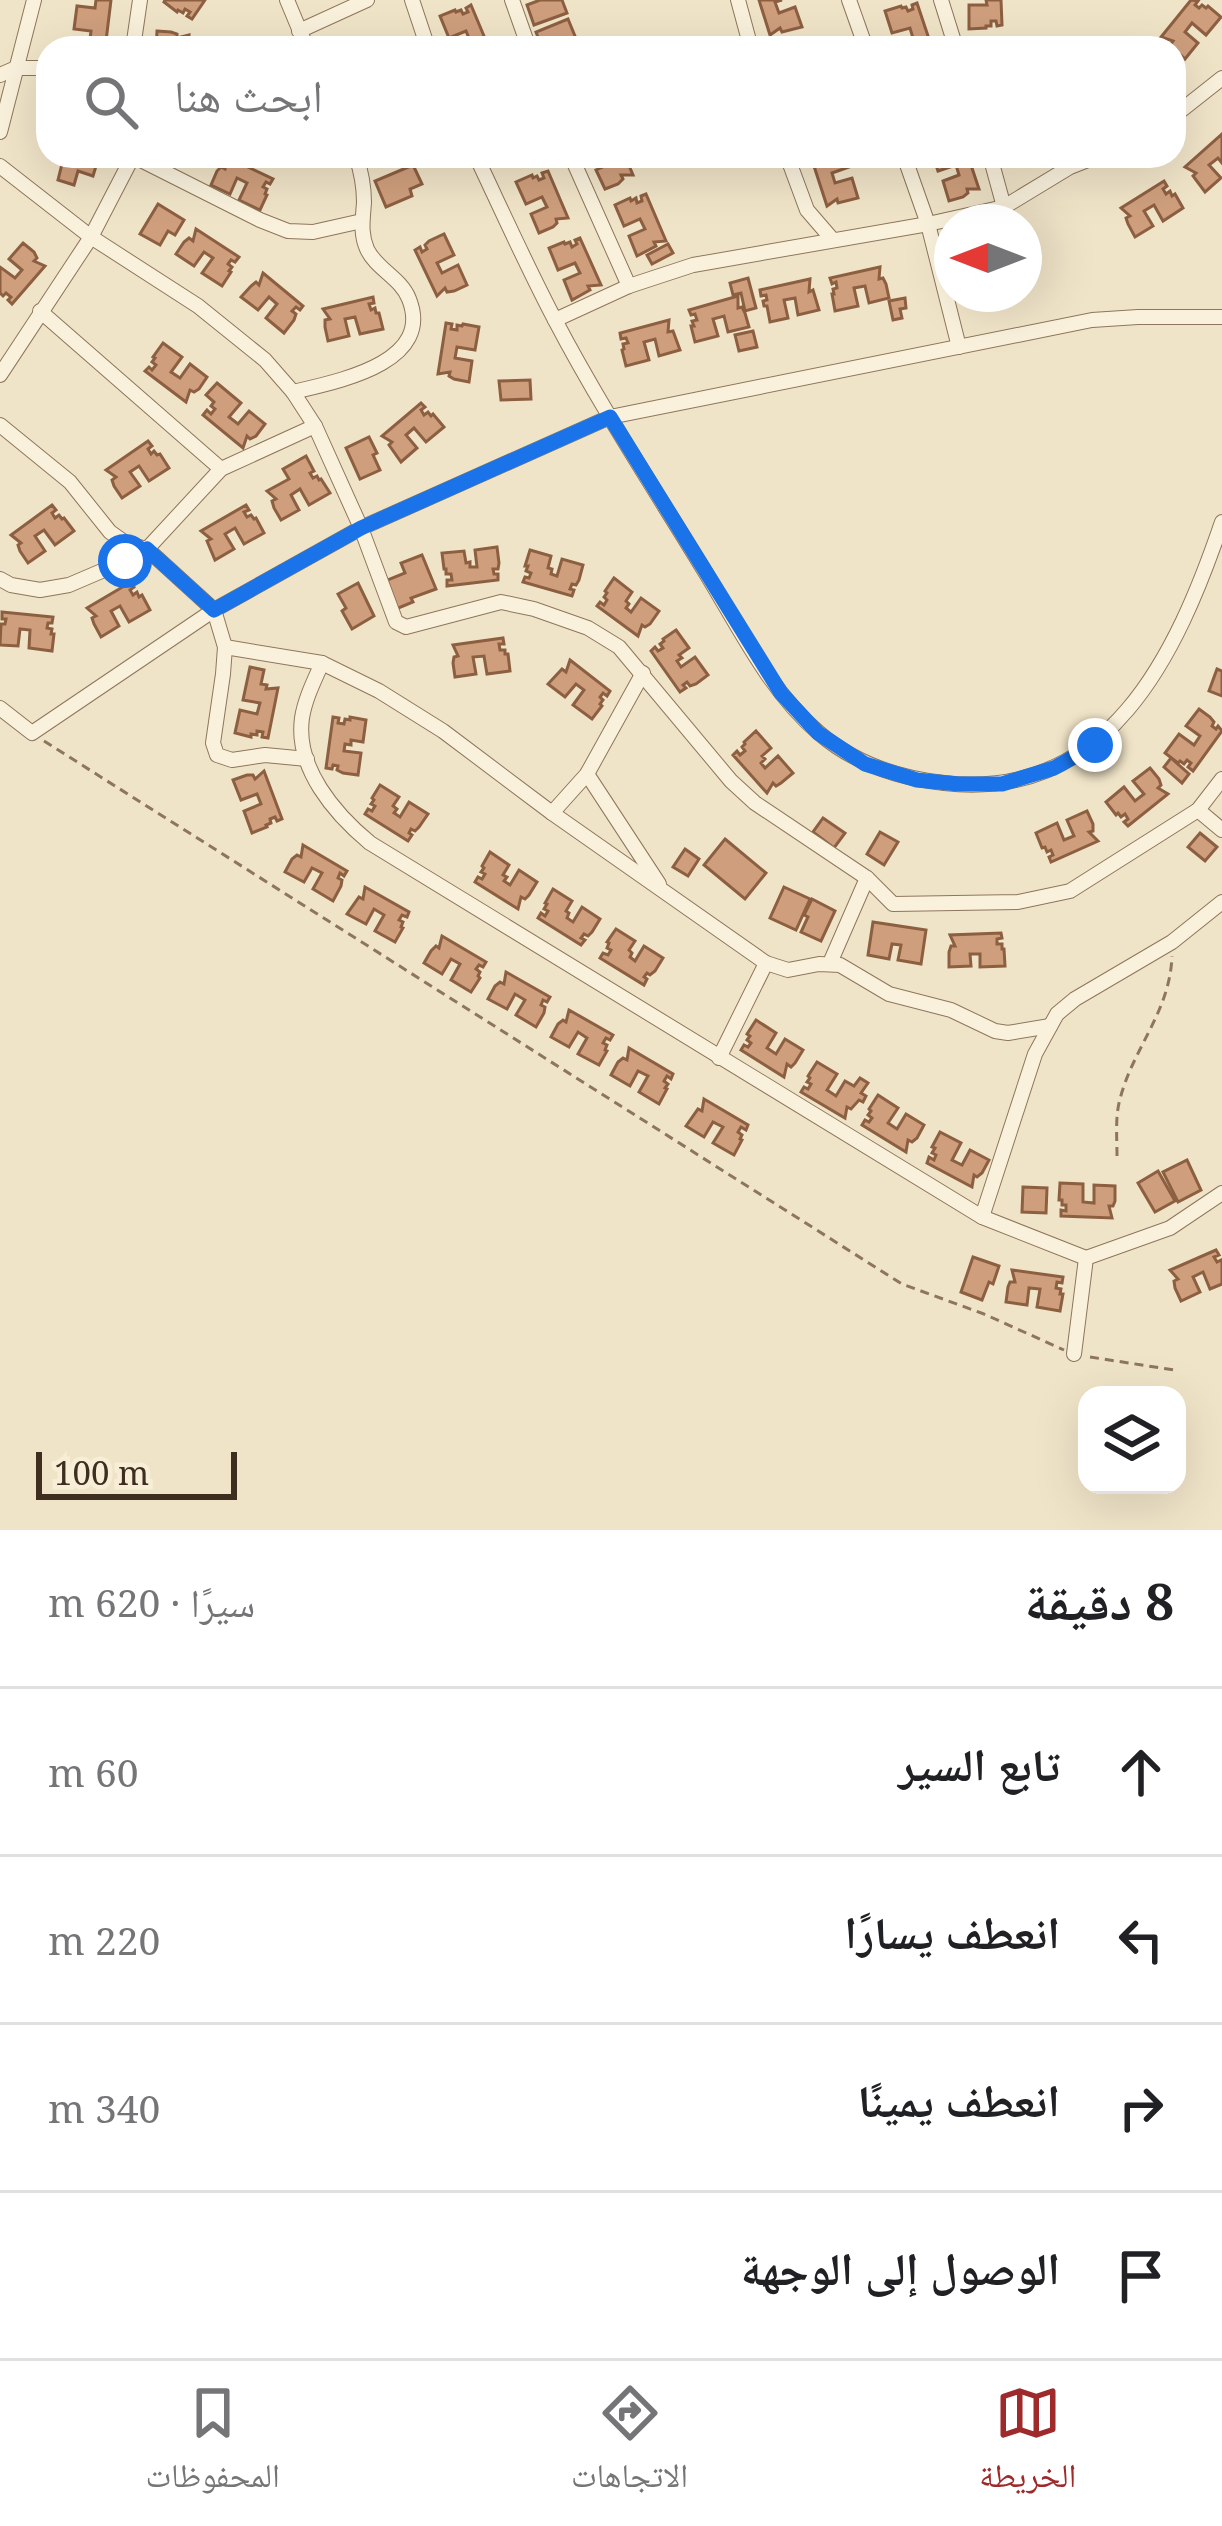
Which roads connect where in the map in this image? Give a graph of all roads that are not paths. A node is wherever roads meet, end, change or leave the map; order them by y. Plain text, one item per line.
1 (34, 0) edge
2 (140, 0) edge
3 (287, 0) edge
4 (367, 0) edge
5 (412, 0) edge
6 (512, 0) edge
7 (738, 0) edge
8 (849, 0) edge
9 (941, 0) edge
10 (299, 31) junction
11 (135, 36) edge
12 (301, 36) edge
13 (424, 36) edge
14 (526, 36) edge
15 (748, 36) edge
16 (862, 36) edge
17 (952, 36) edge
18 (16, 68) junction
19 (36, 68) edge
20 (0, 75) edge
21 (1222, 78) edge
22 (1186, 106) edge
23 (0, 132) edge
24 (0, 166) edge
25 (127, 168) edge
26 (158, 168) edge
27 (359, 168) edge
28 (482, 168) edge
29 (576, 168) edge
30 (791, 168) edge
31 (908, 168) edge
32 (993, 168) edge
33 (1068, 168) edge
34 (1003, 204) edge
35 (1009, 204) edge
36 (362, 220) junction
37 (934, 223) edge
38 (928, 224) junction
39 (91, 237) junction
40 (832, 239) junction
41 (629, 286) junction
42 (40, 311) junction
43 (1222, 317) edge
44 (555, 320) junction
45 (958, 346) junction
46 (0, 375) edge
47 (292, 392) junction
48 (610, 417) junction
49 (0, 425) edge
50 (315, 426) junction
51 (221, 470) junction
52 (1222, 523) edge
53 (361, 528) junction
54 (147, 549) junction
55 (0, 579) edge
56 (214, 610) junction
57 (224, 646) junction
58 (322, 663) junction
59 (643, 673) junction
60 (0, 708) edge
61 (307, 759) junction
62 (587, 774) junction
63 (1222, 779) edge
64 (1198, 810) junction
65 (552, 813) junction
66 (1222, 830) edge
67 (867, 878) junction
68 (665, 893) junction
69 (1222, 902) edge
70 (766, 963) junction
71 (830, 963) junction
72 (1050, 1026) junction
73 (718, 1058) junction
74 (1222, 1193) edge
75 (982, 1217) junction
76 (1086, 1258) junction
77 (1074, 1354) road end

1 - 18 street
2 - 11 street
3 - 10 street
4 - 10 street
5 - 13 street
6 - 14 street
7 - 15 street
8 - 16 street
9 - 17 street
10 - 12 street
18 - 19 street
18 - 20 street
18 - 23 street
21 - 22 street
24 - 39 street
25 - 39 street
26 - 36 street
27 - 36 street
28 - 44 street
29 - 41 street
30 - 40 street
31 - 38 street
32 - 34 street
33 - 35 street
36 - 47 street
37 - 38 street
38 - 40 street
38 - 45 street
39 - 42 street
39 - 47 street
40 - 41 street
41 - 44 street
42 - 46 street
42 - 51 street
43 - 45 street
44 - 48 street
45 - 48 street
47 - 50 street
48 - 52 street
48 - 53 street
49 - 54 street
50 - 51 street
50 - 53 street
51 - 54 street
53 - 56 street
53 - 59 street
54 - 55 street
54 - 56 street
56 - 57 street
56 - 60 street
57 - 58 street
57 - 61 street
58 - 61 street
58 - 65 street
59 - 62 street
59 - 67 street
61 - 73 street
62 - 65 street
62 - 68 street
63 - 64 street
64 - 66 street
64 - 67 street
65 - 68 street
67 - 71 street
68 - 70 street
69 - 72 street
70 - 71 street
70 - 73 street
71 - 72 street
72 - 75 street
73 - 75 street
74 - 76 street
75 - 76 street
76 - 77 street

